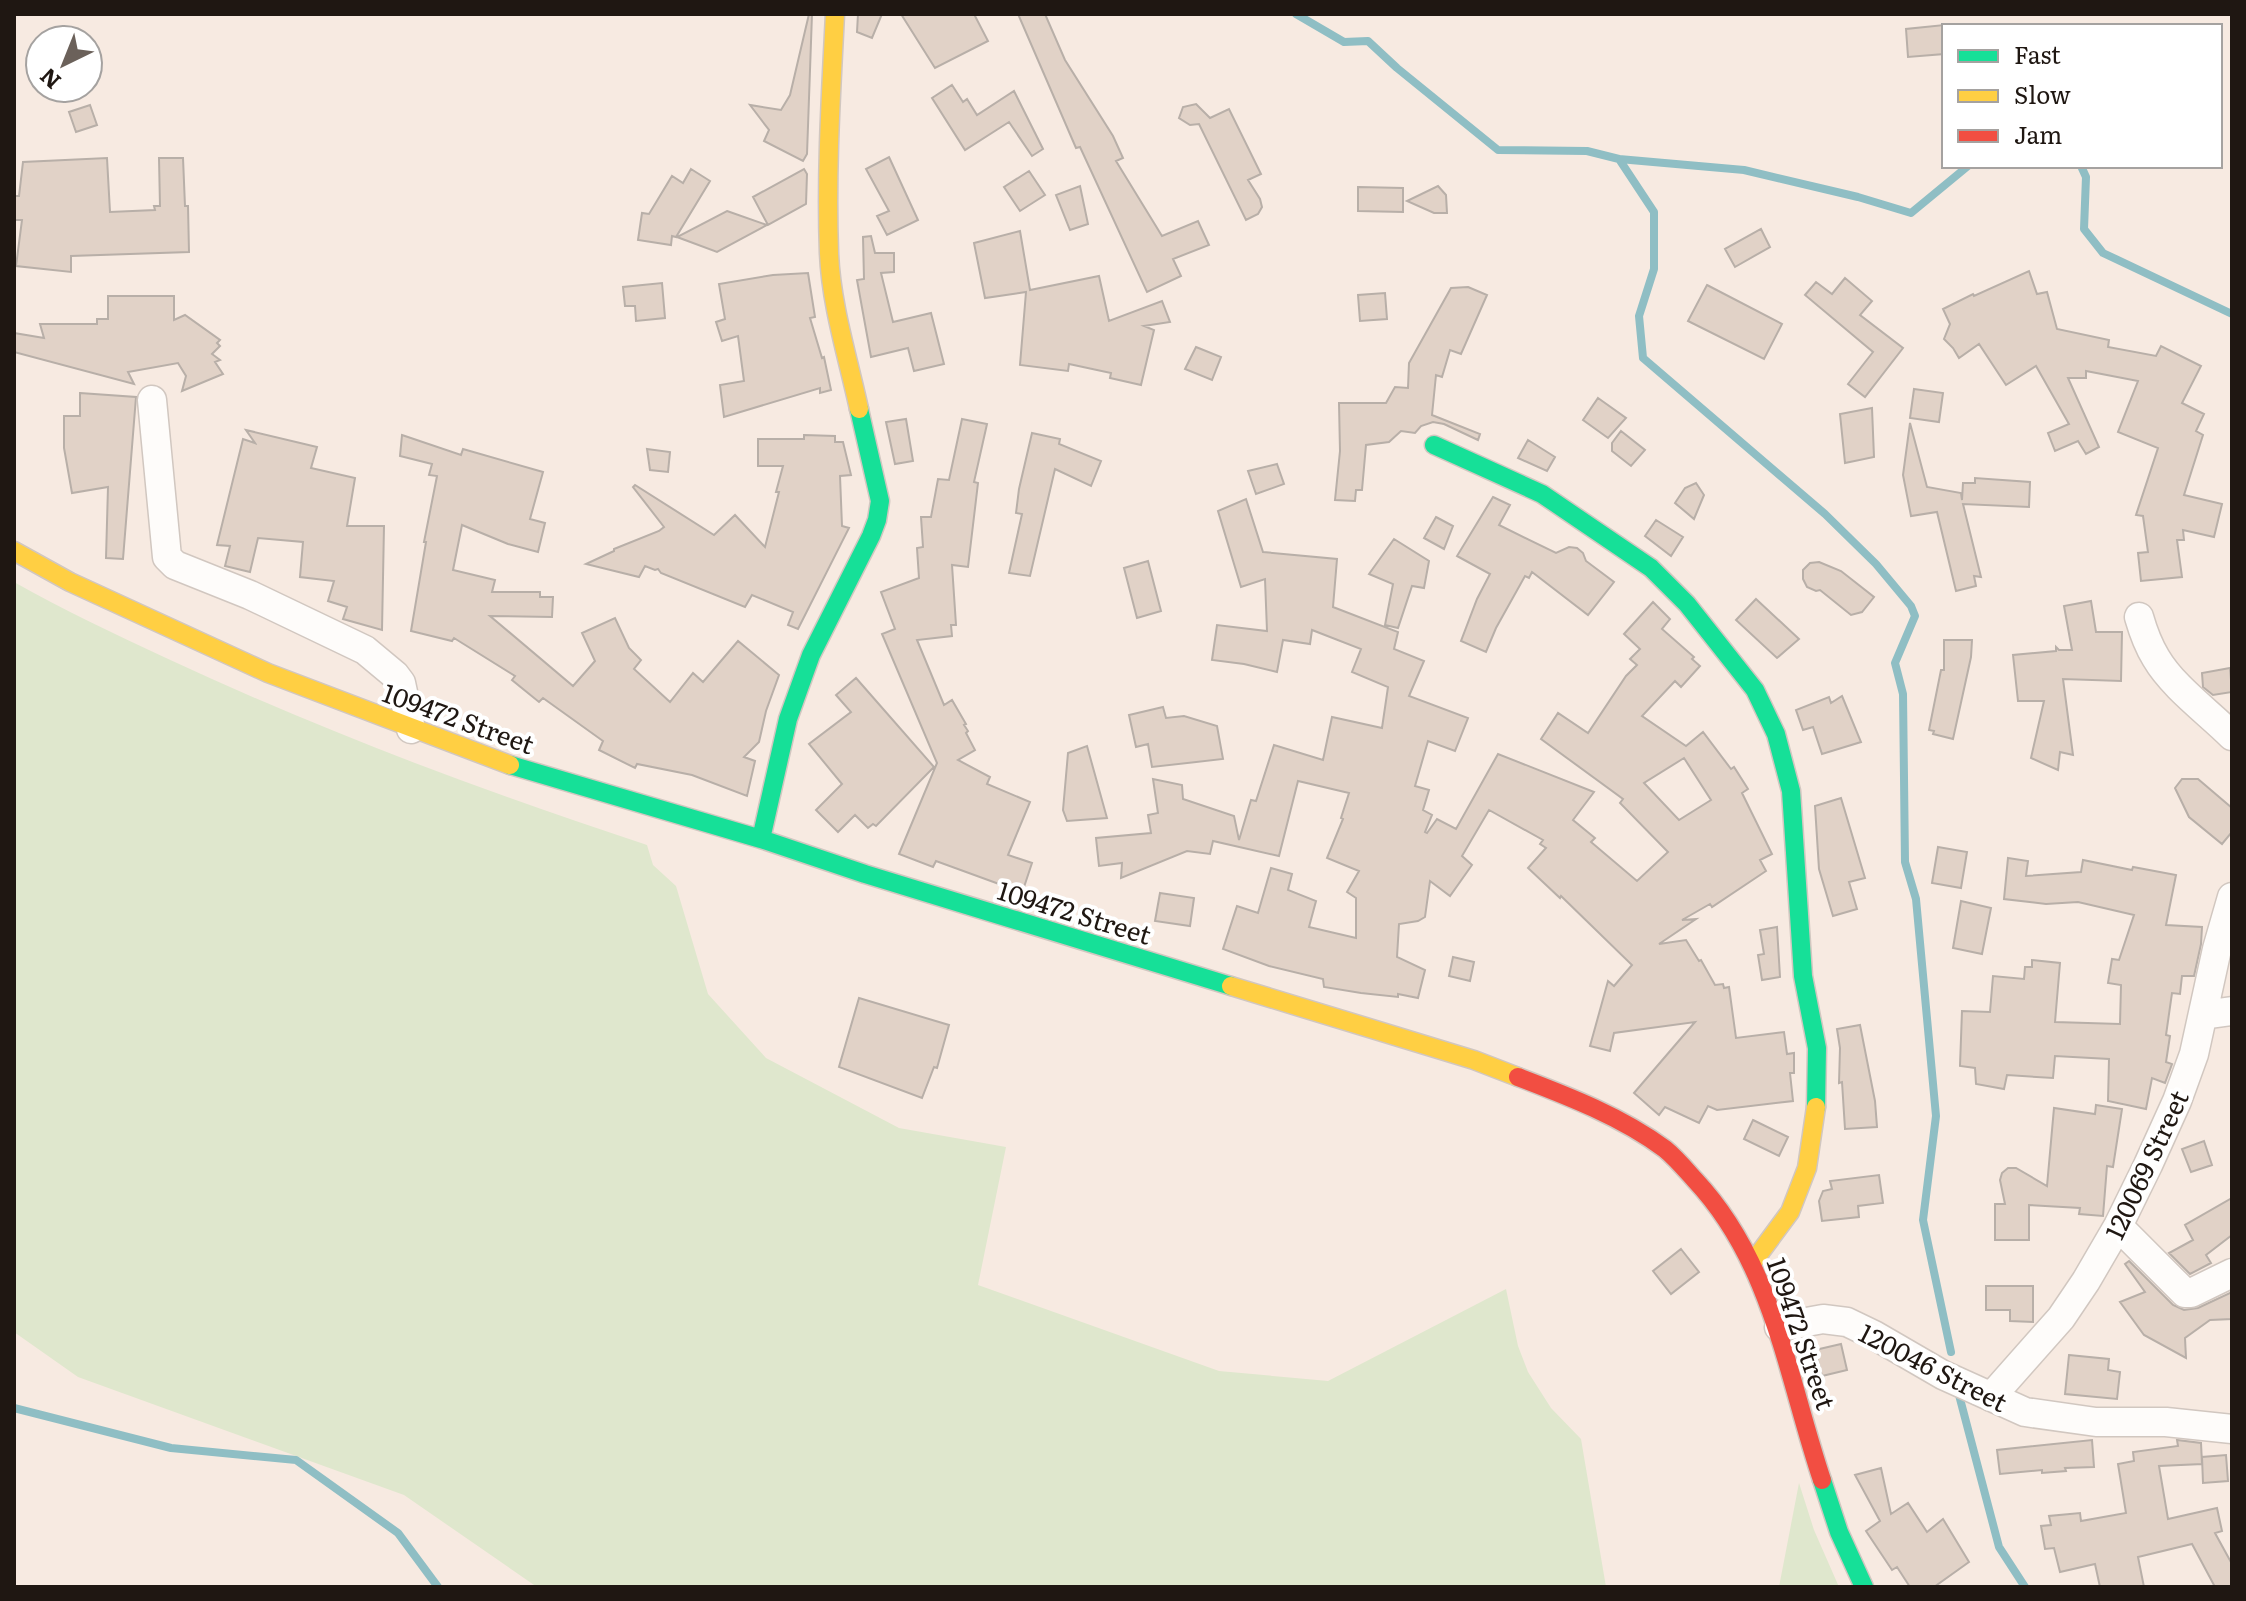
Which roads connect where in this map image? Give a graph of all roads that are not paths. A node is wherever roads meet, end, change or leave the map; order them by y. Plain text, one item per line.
1 (835, 14) edge
2 (152, 400) dead end
3 (1434, 445) dead end
4 (14, 551) edge
5 (2139, 617) dead end
6 (411, 729) junction
7 (2232, 736) edge
8 (761, 839) junction
9 (2232, 897) edge
10 (2232, 1011) edge
11 (2203, 1015) junction
12 (2118, 1226) junction
13 (1753, 1262) junction
14 (2232, 1273) edge
15 (1779, 1327) junction
16 (1991, 1397) junction
17 (2232, 1429) edge
18 (1864, 1587) edge

1 - 8 street
2 - 6 street
3 - 13 street
4 - 6 street, 109472 Street
5 - 7 street
6 - 8 street, 109472 Street
8 - 13 street, 109472 Street
9 - 11 street, 120069 Street
10 - 11 street
11 - 12 street, 120069 Street
12 - 14 street
12 - 16 street, 120069 Street
13 - 15 street, 109472 Street
15 - 16 street, 120046 Street
15 - 18 street, 109472 Street
16 - 17 street, 120046 Street

